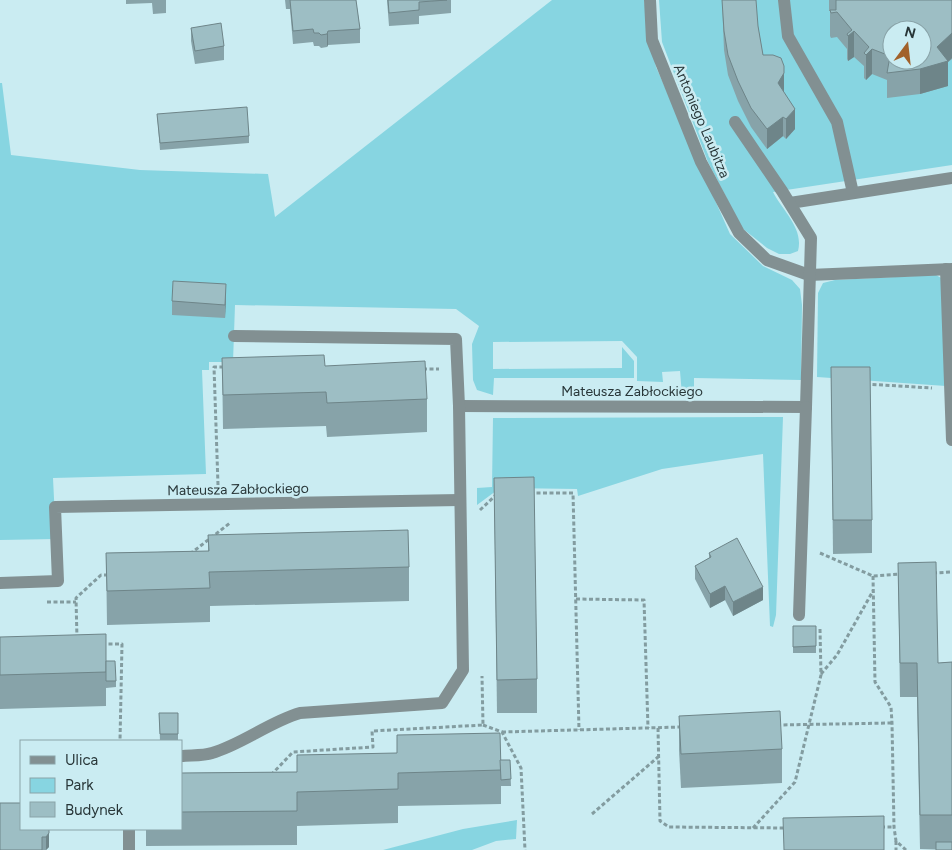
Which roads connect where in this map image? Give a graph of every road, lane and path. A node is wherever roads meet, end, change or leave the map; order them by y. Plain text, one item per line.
1 (650, 0) edge
2 (784, 0) edge
3 (735, 122) dead end
4 (952, 178) edge
5 (853, 193) junction
6 (790, 203) junction
7 (949, 269) edge
8 (809, 275) junction
9 (234, 336) dead end
10 (233, 367) edge
11 (416, 369) edge
12 (445, 369) dead end
13 (864, 384) edge
14 (950, 390) junction
15 (459, 406) junction
16 (806, 406) junction
17 (952, 440) edge
18 (499, 493) edge
19 (527, 493) edge
20 (460, 500) junction
21 (219, 504) junction
22 (480, 518) dead end
23 (232, 522) dead end
24 (818, 553) dead end
25 (187, 556) edge
26 (952, 572) edge
27 (932, 573) edge
28 (119, 574) edge
29 (903, 574) edge
30 (873, 576) junction
31 (0, 583) edge
32 (874, 591) junction
33 (576, 599) junction
34 (799, 615) dead end
35 (820, 629) dead end
36 (77, 644) edge
37 (95, 644) edge
38 (821, 675) junction
39 (482, 676) dead end
40 (892, 723) junction
41 (482, 725) junction
42 (809, 725) junction
43 (771, 726) edge
44 (686, 727) edge
45 (648, 728) junction
46 (658, 728) junction
47 (580, 730) junction
48 (502, 732) junction
49 (120, 740) edge
50 (182, 756) edge
51 (659, 757) junction
52 (270, 776) edge
53 (592, 814) dead end
54 (894, 827) junction
55 (790, 828) edge
56 (875, 828) edge
57 (753, 829) junction
58 (129, 830) edge
59 (896, 841) junction
60 (129, 850) edge
61 (525, 850) edge
62 (896, 850) edge
63 (906, 850) edge

1 - 8 street, Antoniego Laubitza
2 - 5 street
3 - 6 street
4 - 5 street
5 - 6 street
6 - 8 street
7 - 8 street, Antoniego Laubitza
7 - 14 street
8 - 16 street
9 - 15 street
10 - 21 path
11 - 12 path
13 - 14 path
14 - 17 street
15 - 16 street, Mateusza Zabłockiego
15 - 20 street
16 - 34 street
18 - 22 path
19 - 33 path
20 - 21 street, Mateusza Zabłockiego
20 - 50 street
21 - 31 street, Mateusza Zabłockiego
23 - 25 path
24 - 30 path
26 - 27 path
28 - 36 path
29 - 30 path
30 - 32 path
32 - 38 path
32 - 40 path
33 - 45 path
33 - 47 path
35 - 38 path
37 - 49 path
38 - 42 path
39 - 41 path
40 - 42 path
40 - 54 path
41 - 48 path
41 - 52 path
42 - 43 path
42 - 57 path
44 - 46 path
45 - 46 path
45 - 47 path
46 - 51 path
47 - 48 path
48 - 61 path
51 - 53 path
51 - 57 path
54 - 56 path
54 - 59 path
55 - 57 path
58 - 60 street
59 - 62 path
59 - 63 path

